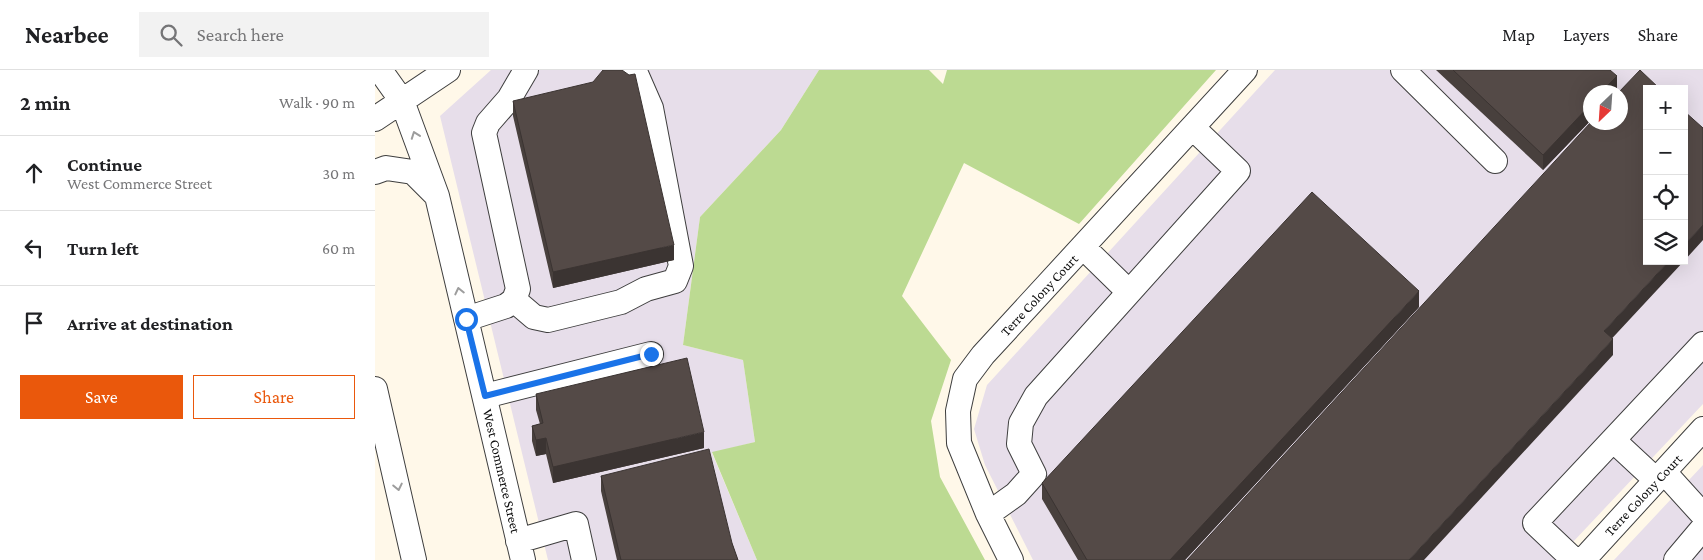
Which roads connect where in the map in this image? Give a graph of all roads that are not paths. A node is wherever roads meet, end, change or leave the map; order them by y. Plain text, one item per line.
1 (448, 70) edge
2 (526, 70) edge
3 (627, 70) edge
4 (1245, 70) edge
5 (1403, 70) edge
6 (385, 76) edge
7 (402, 101) junction
8 (375, 119) edge
9 (1193, 128) junction
10 (1495, 161) dead end
11 (375, 172) edge
12 (437, 196) junction
13 (1083, 247) junction
14 (1129, 292) junction
15 (514, 300) junction
16 (466, 319) junction
17 (651, 354) dead end
18 (1699, 358) edge
19 (375, 389) edge
20 (485, 396) junction
21 (1703, 429) edge
22 (1613, 440) junction
23 (383, 459) edge
24 (1660, 476) junction
25 (988, 514) junction
26 (1703, 515) edge
27 (1703, 528) edge
28 (520, 551) edge
29 (1585, 558) edge
30 (414, 560) edge
31 (584, 560) edge
32 (1011, 560) edge
33 (1676, 560) edge

1 - 7 street
2 - 15 street
3 - 15 street
4 - 9 street, Terre Colony Court
5 - 10 street
6 - 7 street, West Commerce Street
7 - 8 street
12 -> 7 street, West Commerce Street
9 - 13 street, Terre Colony Court
9 - 14 street
11 - 12 street
16 -> 12 street, West Commerce Street
13 - 14 street
13 - 25 street, Terre Colony Court
14 - 25 street
15 - 16 street
16 - 20 street, West Commerce Street
17 - 20 street
18 - 22 street
19 - 23 street
20 - 28 street, West Commerce Street
21 - 24 street, Terre Colony Court
22 - 24 street
22 - 29 street
23 -> 30 street
24 - 26 street
24 - 29 street, Terre Colony Court
25 - 32 street, Terre Colony Court
27 - 33 street
28 - 31 street

